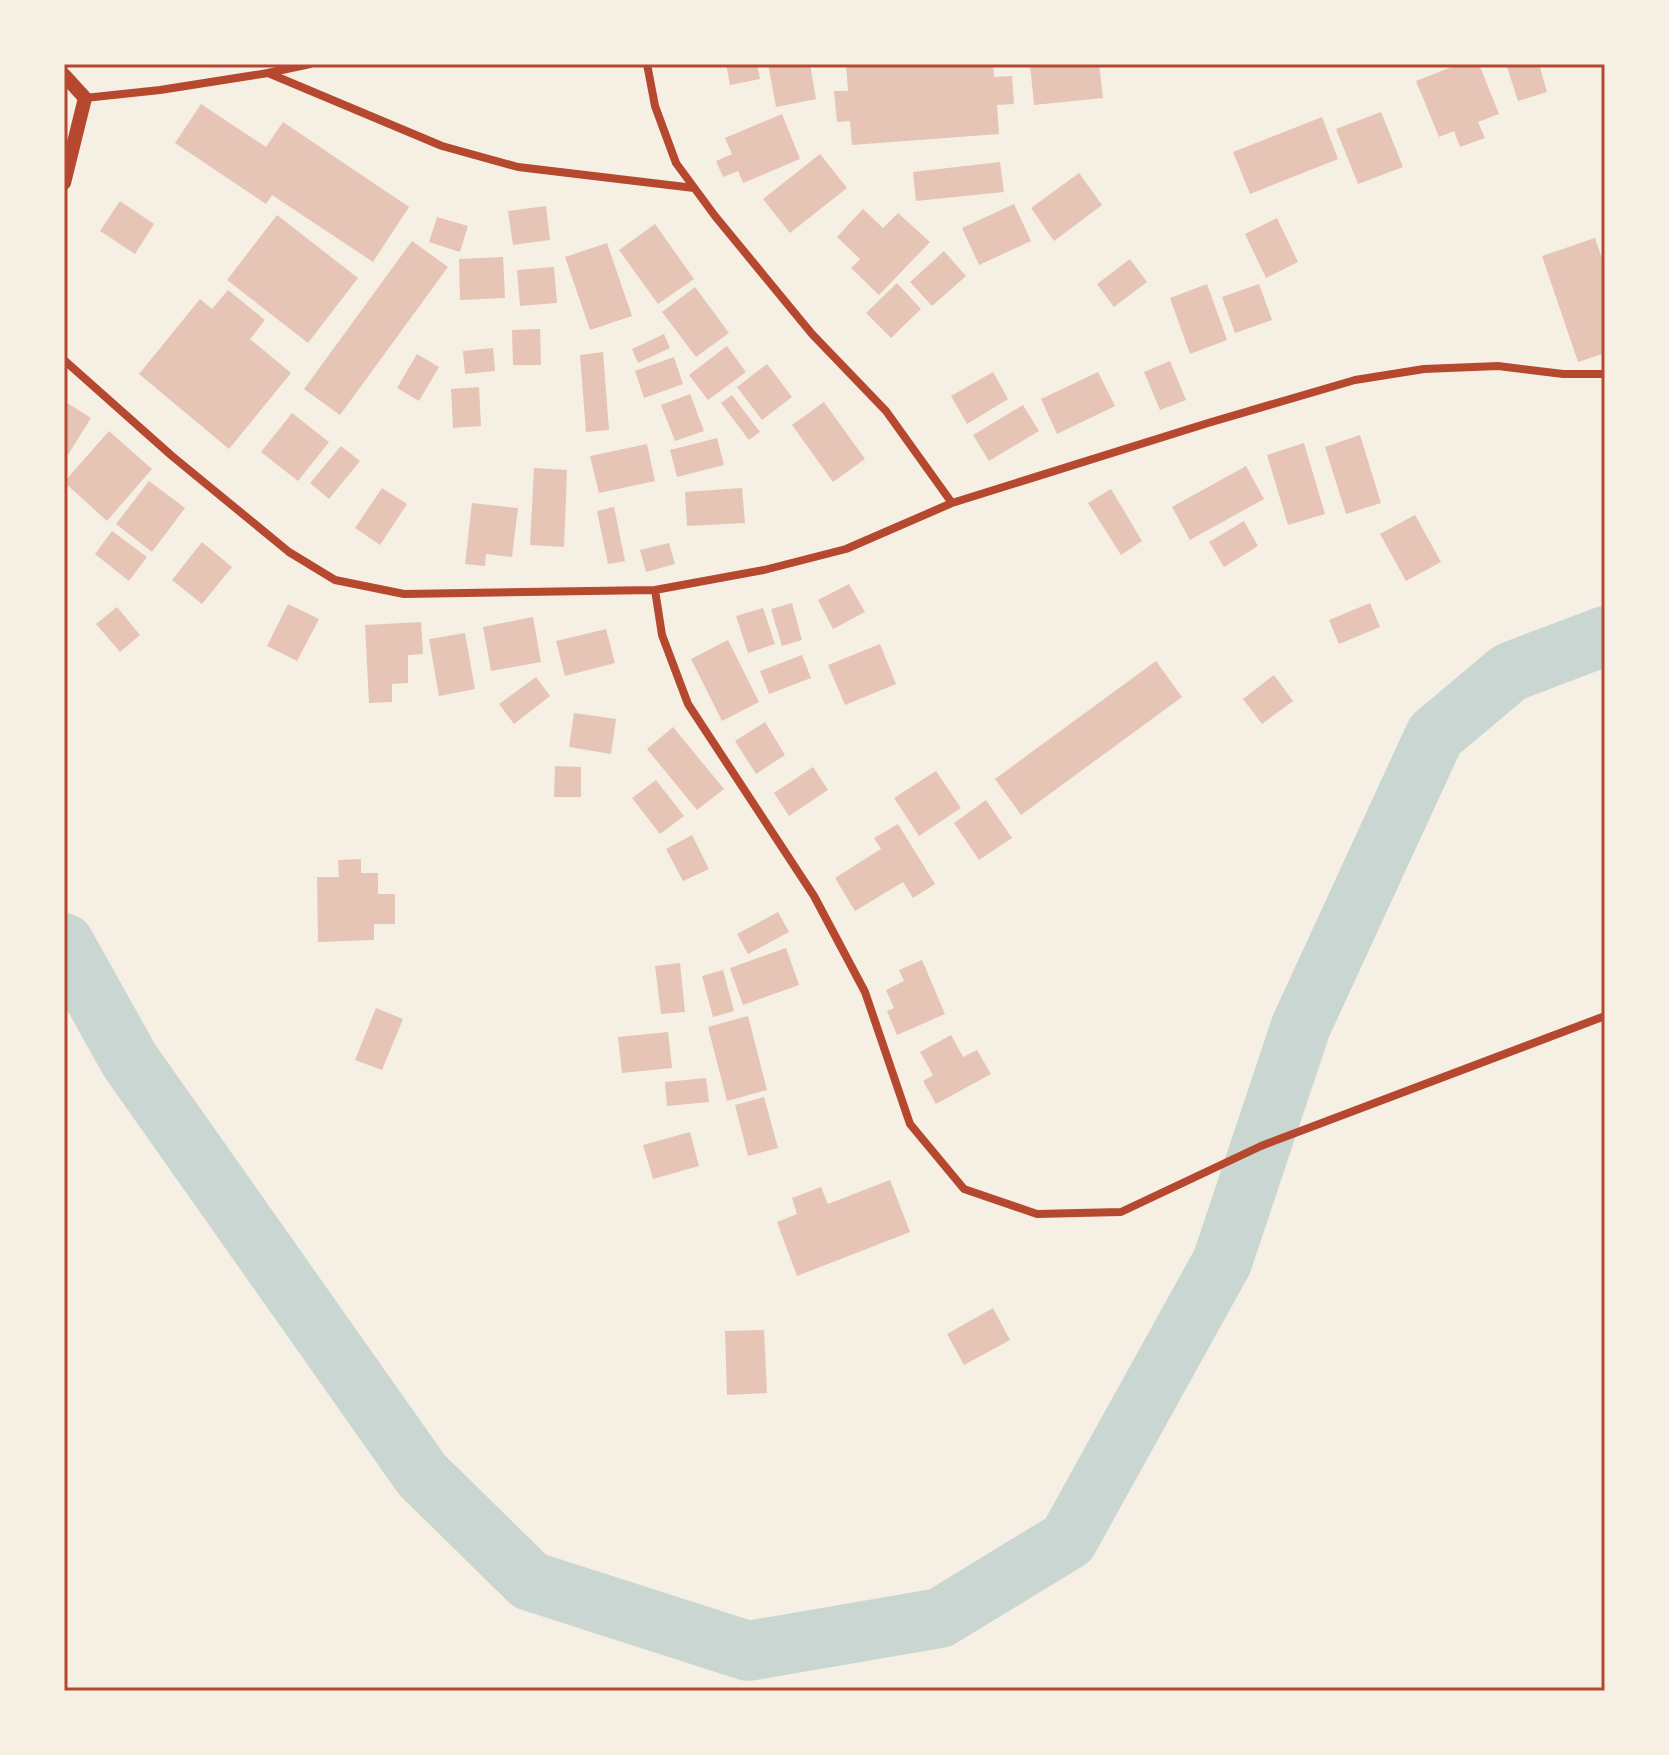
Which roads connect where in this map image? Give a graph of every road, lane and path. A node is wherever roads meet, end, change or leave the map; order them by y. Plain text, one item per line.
1 (310, 64) edge
2 (647, 64) edge
3 (268, 73) junction
4 (64, 75) edge
5 (85, 98) junction
6 (64, 183) edge
7 (694, 188) junction
8 (64, 360) edge
9 (1605, 374) edge
10 (952, 503) junction
11 (655, 590) junction
12 (1605, 1016) edge

1 - 3 street
2 - 7 street
3 - 5 street
3 - 7 street
4 - 5 street
5 - 6 street
7 - 10 street
8 - 11 street
9 - 10 street
10 - 11 street
11 - 12 street

